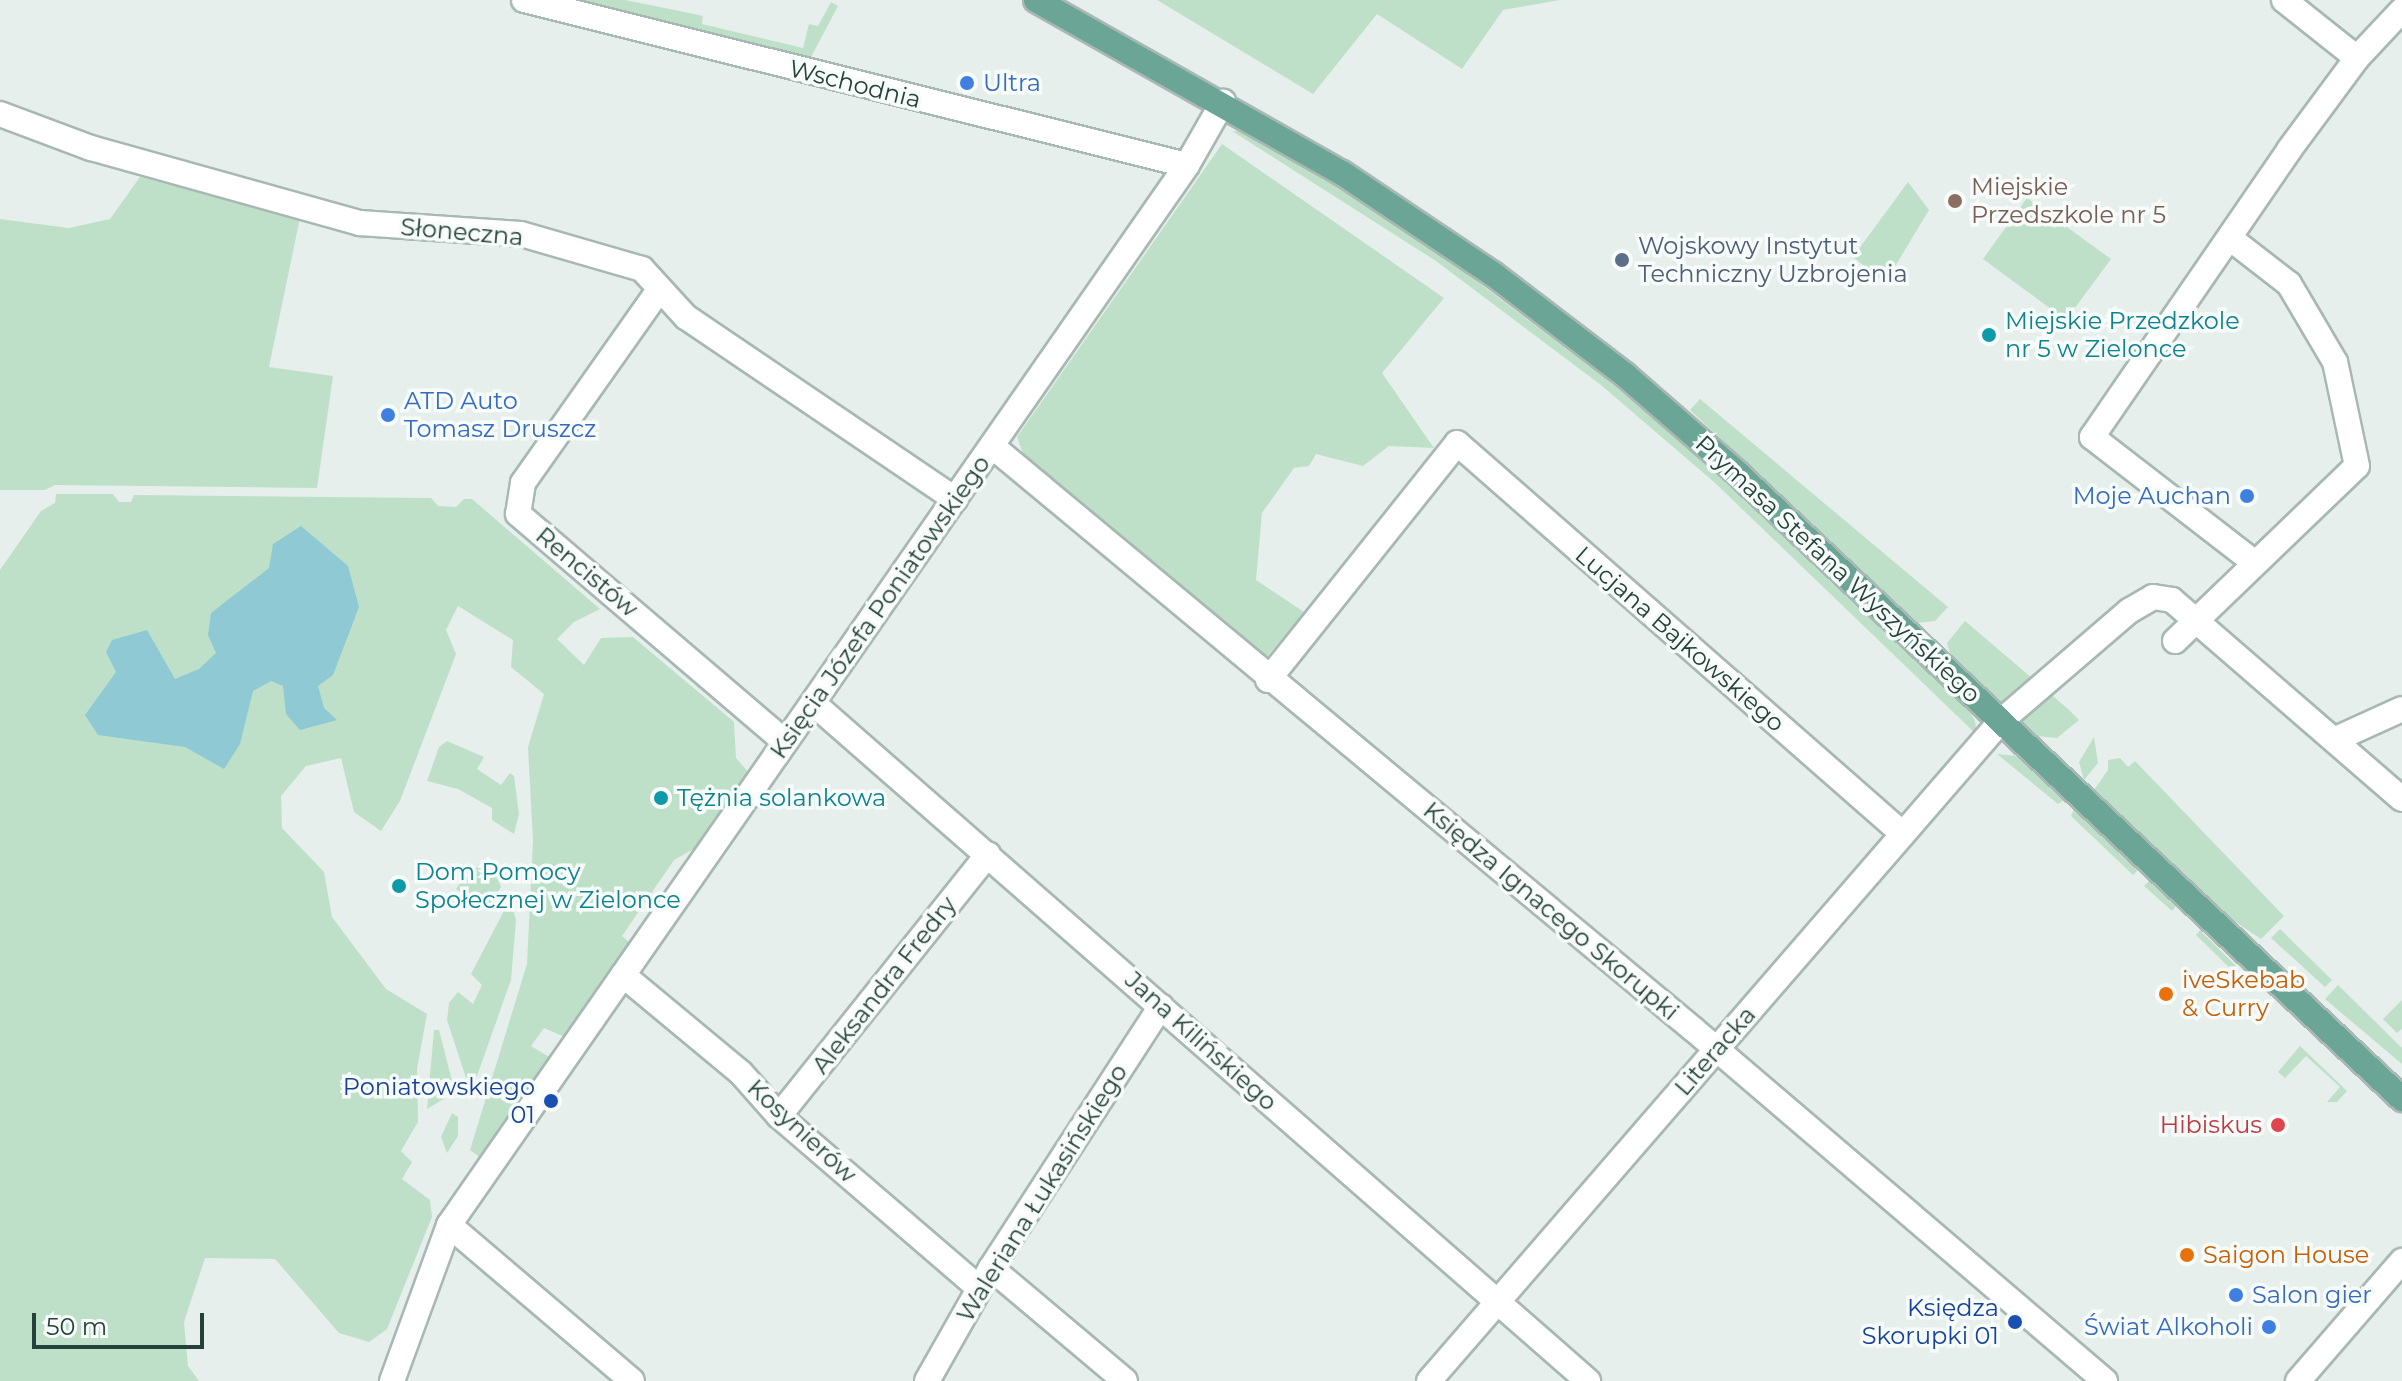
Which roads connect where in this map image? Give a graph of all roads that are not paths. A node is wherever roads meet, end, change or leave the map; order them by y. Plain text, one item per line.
1 (524, 0) edge
2 (1036, 0) edge
3 (2284, 0) edge
4 (2402, 10) edge
5 (2357, 58) junction
6 (1223, 102) junction
7 (0, 114) edge
8 (1187, 165) junction
9 (2231, 239) junction
10 (659, 290) junction
11 (992, 446) junction
12 (955, 499) junction
13 (2255, 563) junction
14 (2197, 620) junction
15 (2175, 641) dead end
16 (1268, 680) junction
17 (813, 703) junction
18 (2402, 709) edge
19 (2001, 721) junction
20 (2336, 739) junction
21 (785, 742) junction
22 (2402, 799) edge
23 (1903, 834) junction
24 (988, 854) junction
25 (623, 975) junction
26 (1161, 1006) junction
27 (1717, 1049) junction
28 (2402, 1099) edge
29 (779, 1116) junction
30 (449, 1225) junction
31 (2402, 1261) edge
32 (985, 1278) junction
33 (1496, 1302) junction
34 (392, 1381) edge
35 (632, 1381) edge
36 (927, 1381) edge
37 (1125, 1381) edge
38 (1429, 1381) edge
39 (1588, 1381) edge
40 (2105, 1381) edge
41 (2298, 1381) edge

1 - 8 street, Wschodnia
2 - 6 main road
3 - 5 street
4 - 5 street
5 - 9 street
6 - 8 street, Księcia Józefa Poniatowskiego
6 - 19 main road, Prymasa Stefana Wyszyńskiego
7 - 10 street, Słoneczna
8 - 11 street, Księcia Józefa Poniatowskiego
9 - 13 street
9 - 13 street
10 - 12 street, Słoneczna
10 - 21 street, Rencistów
11 - 12 street, Księcia Józefa Poniatowskiego
11 - 16 street, Księdza Ignacego Skorupki
12 - 17 street, Księcia Józefa Poniatowskiego
13 - 14 street
14 - 15 street
14 - 19 street, Literacka
14 - 20 street, Literacka
16 - 23 street, Lucjana Bajkowskiego
16 - 27 street, Księdza Ignacego Skorupki
17 - 21 street, Księcia Józefa Poniatowskiego
17 - 24 street, Jana Kilińskiego
18 - 20 street
19 - 23 street, Literacka
19 - 28 main road, Prymasa Stefana Wyszyńskiego
20 - 22 street, Literacka
21 - 25 street, Księcia Józefa Poniatowskiego
23 - 27 street, Literacka
24 - 26 street, Jana Kilińskiego
24 - 29 street, Aleksandra Fredry
25 - 29 street, Kosynierów
25 - 30 street, Księcia Józefa Poniatowskiego
26 - 32 street, Waleriana Łukasińskiego
26 - 33 street, Jana Kilińskiego
27 - 33 street, Literacka
27 - 40 street, Księdza Ignacego Skorupki
29 - 32 street, Kosynierów
30 - 34 street, Księcia Józefa Poniatowskiego
30 - 35 street
31 - 41 street
32 - 36 street, Waleriana Łukasińskiego
32 - 37 street, Kosynierów
33 - 38 street, Literacka
33 - 39 street, Jana Kilińskiego

